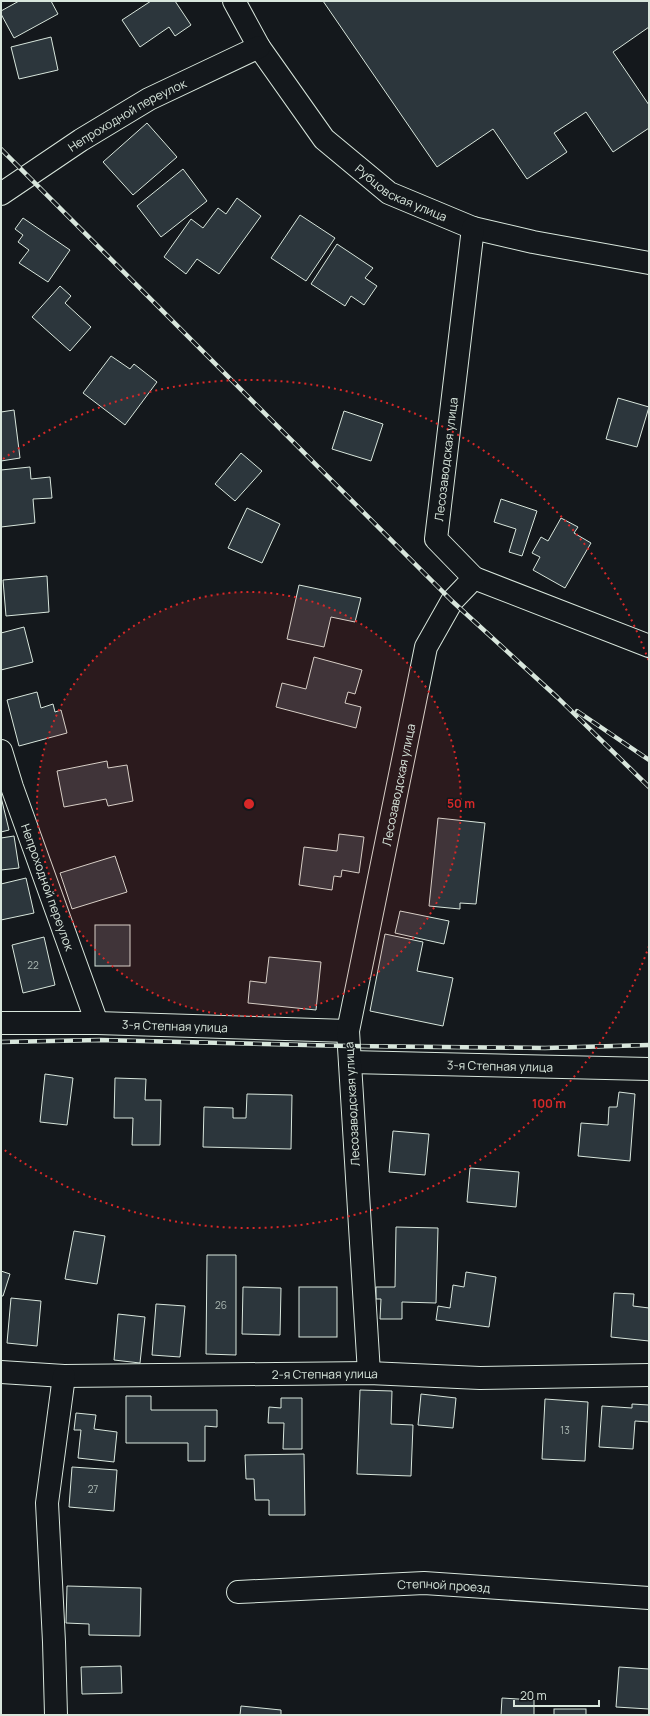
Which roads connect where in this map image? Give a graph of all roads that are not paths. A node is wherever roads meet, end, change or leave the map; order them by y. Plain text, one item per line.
1 (234, 1) edge
2 (259, 47) junction
3 (1, 194) edge
4 (473, 228) junction
5 (649, 263) edge
6 (474, 578) junction
7 (649, 646) edge
8 (1, 751) edge
9 (1, 1023) edge
10 (97, 1023) junction
11 (348, 1031) junction
12 (350, 1062) junction
13 (649, 1069) edge
14 (1, 1372) edge
15 (369, 1373) junction
16 (64, 1376) junction
17 (649, 1376) edge
18 (238, 1592) dead end
19 (649, 1598) edge
20 (56, 1715) edge

1 - 2 street, Рубцовская улица
2 - 3 street, Непроходной переулок
2 - 4 street, Рубцовская улица
4 - 5 street, Рубцовская улица
4 - 6 street, Лесозаводская улица
6 - 7 street
6 - 11 street, Лесозаводская улица
8 - 10 street, Непроходной переулок
9 - 10 street, 3-я Степная улица
10 - 11 street, 3-я Степная улица
11 - 12 street, Лесозаводская улица
12 - 13 street, 3-я Степная улица
12 - 15 street, Лесозаводская улица
14 - 16 street, 2-я Степная улица
15 - 16 street, 2-я Степная улица
15 - 17 street, 2-я Степная улица
16 - 20 street
18 - 19 street, Степной проезд

